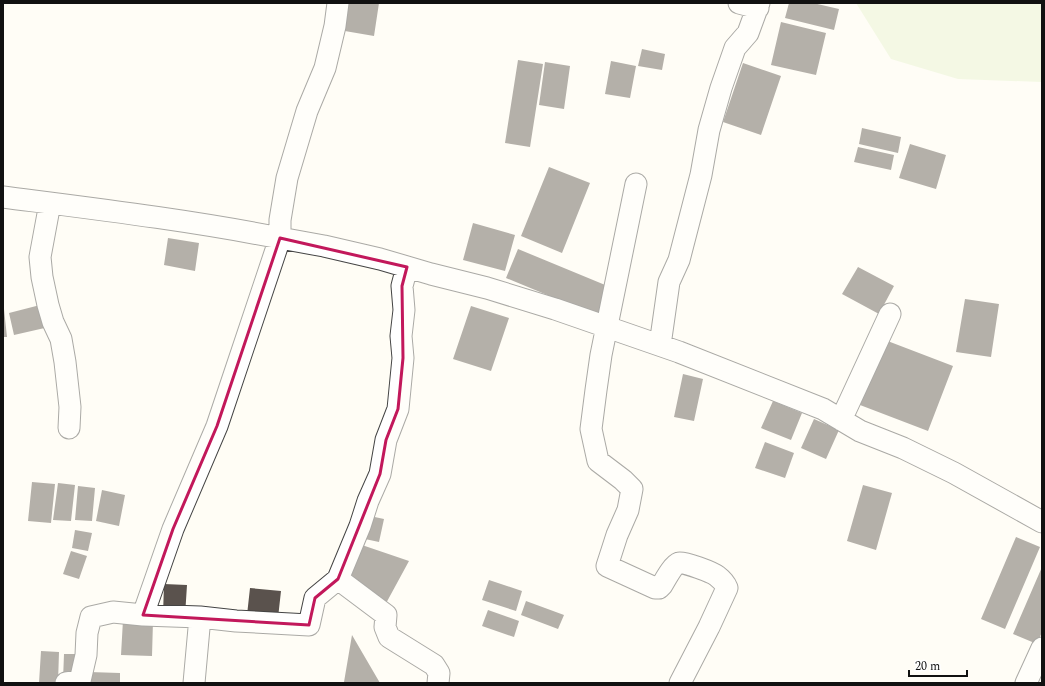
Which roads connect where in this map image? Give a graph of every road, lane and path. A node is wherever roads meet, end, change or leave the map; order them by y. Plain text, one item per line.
1 (338, 3) edge
2 (752, 5) edge
3 (636, 184) dead end
4 (3, 197) edge
5 (50, 203) junction
6 (280, 238) junction
7 (407, 267) junction
8 (890, 314) dead end
9 (607, 327) junction
10 (660, 345) junction
11 (841, 420) junction
12 (69, 428) dead end
13 (1042, 522) edge
14 (338, 579) junction
15 (143, 615) junction
16 (200, 617) junction
17 (1041, 652) edge
18 (66, 683) edge
19 (194, 683) edge
20 (438, 683) edge
21 (680, 683) edge
22 (1026, 683) edge

1 - 6 street
2 - 10 street
3 - 9 street
4 - 5 street
5 - 6 street
5 - 12 street
6 - 7 street
6 - 15 street
7 - 9 street
7 - 14 street
8 - 11 street
9 - 10 street
9 - 21 street
10 - 11 street
11 - 13 street
14 - 16 street
14 - 20 street
15 - 16 street
15 - 18 street
16 - 19 street
17 - 22 street

